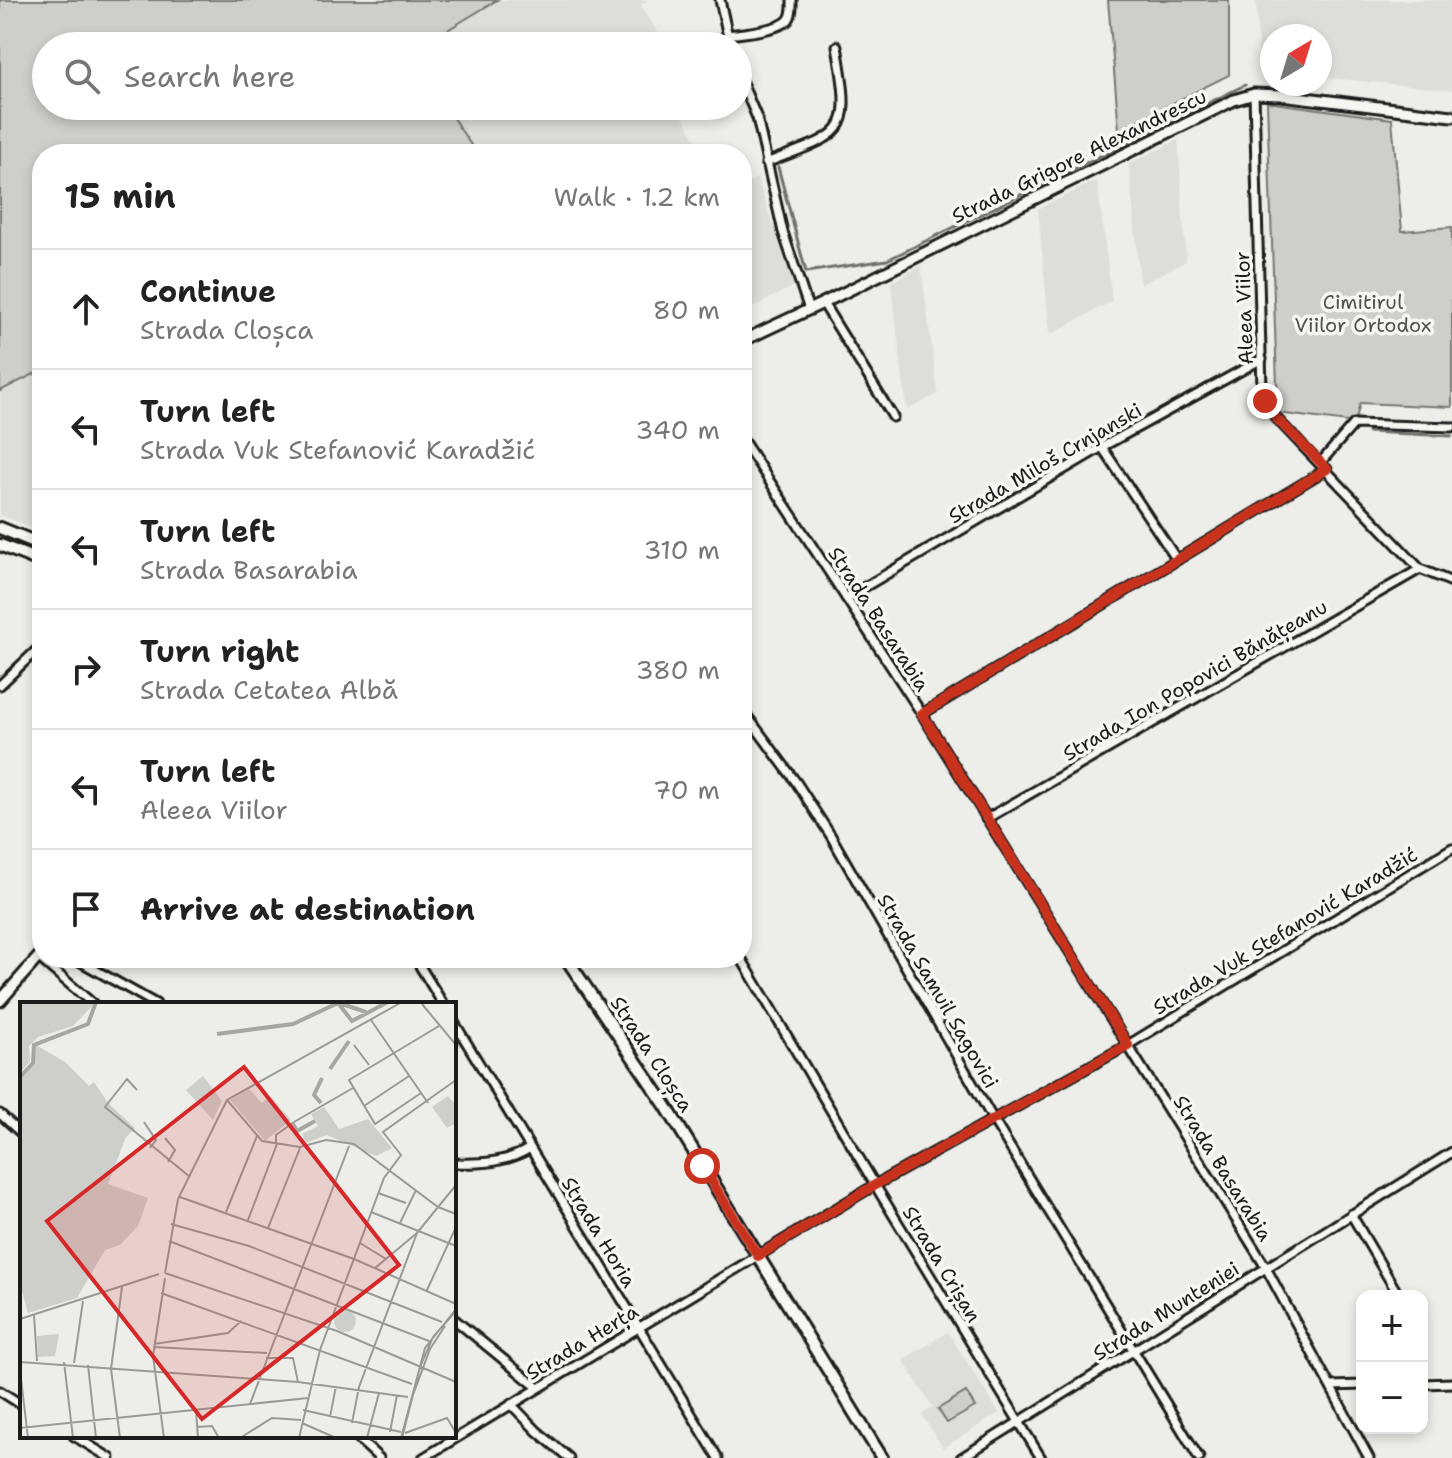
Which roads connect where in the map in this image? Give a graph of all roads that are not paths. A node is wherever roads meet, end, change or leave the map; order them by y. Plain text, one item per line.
1 (720, 0) edge
2 (792, 0) edge
3 (727, 32) edge
4 (745, 32) edge
5 (837, 46) dead end
6 (1254, 94) junction
7 (752, 106) edge
8 (1452, 116) edge
9 (766, 163) junction
10 (823, 303) junction
11 (809, 310) junction
12 (752, 336) edge
13 (1262, 359) junction
14 (893, 417) dead end
15 (1452, 427) edge
16 (1102, 447) junction
17 (752, 454) edge
18 (1324, 465) junction
19 (0, 528) edge
20 (32, 541) edge
21 (0, 545) edge
22 (32, 558) edge
23 (1177, 560) junction
24 (1420, 569) junction
25 (1452, 582) edge
26 (846, 598) junction
27 (32, 655) edge
28 (0, 685) edge
29 (922, 714) junction
30 (752, 723) edge
31 (986, 819) junction
32 (1452, 848) edge
33 (32, 964) edge
34 (54, 968) edge
35 (92, 968) edge
36 (421, 968) edge
37 (573, 968) edge
38 (747, 968) edge
39 (0, 1001) edge
40 (91, 1002) edge
41 (152, 1002) edge
42 (442, 1002) edge
43 (456, 1025) edge
44 (1128, 1045) junction
45 (0, 1114) edge
46 (994, 1121) junction
47 (20, 1132) edge
48 (530, 1148) junction
49 (1452, 1152) edge
50 (456, 1163) edge
51 (875, 1185) junction
52 (1351, 1214) junction
53 (758, 1256) junction
54 (1265, 1266) junction
55 (1395, 1290) edge
56 (456, 1321) edge
57 (637, 1328) junction
58 (1133, 1350) junction
59 (1452, 1383) edge
60 (1428, 1384) edge
61 (1356, 1385) edge
62 (1331, 1386) junction
63 (537, 1387) junction
64 (1, 1395) edge
65 (20, 1404) edge
66 (511, 1404) junction
67 (1019, 1422) junction
68 (77, 1438) edge
69 (357, 1438) edge
70 (456, 1438) edge
71 (456, 1438) edge
72 (110, 1458) edge
73 (379, 1458) edge
74 (423, 1458) edge
75 (569, 1458) edge
76 (718, 1458) edge
77 (882, 1458) edge
78 (961, 1458) edge
79 (1041, 1458) edge
80 (1199, 1458) edge
81 (1369, 1458) edge

1 - 3 street
2 - 4 street
5 - 9 street
6 - 8 street, Strada Grigore Alexandrescu
6 - 10 street, Strada Grigore Alexandrescu
6 - 13 street, Aleea Viilor
7 - 9 street
9 - 11 street
10 - 11 street, Strada Grigore Alexandrescu
10 - 14 street
11 - 12 street, Strada Grigore Alexandrescu
13 - 16 street, Strada Miloš Crnjanski
13 - 18 street, Aleea Viilor
15 - 18 street
16 - 23 street
16 - 26 street, Strada Miloš Crnjanski
17 - 26 street, Strada Basarabia
18 - 23 street
18 - 24 street, Aleea Viilor
19 - 20 main road
21 - 22 main road
23 - 29 street
24 - 25 street, Aleea Viilor
24 - 31 street, Strada Ion Popovici Bănățeanu
26 - 29 street, Strada Basarabia
27 - 28 street
29 - 31 street, Strada Basarabia
30 - 46 street, Strada Samuil Sagovici
31 - 44 street, Strada Basarabia
32 - 44 street, Strada Vuk Stefanović Karadžić
33 - 39 street
34 - 40 street
35 - 41 street
36 - 42 street
37 - 53 main road, Strada Cloșca
38 - 51 street, Strada Crișan
43 - 48 street, Strada Horia
44 - 46 street, Strada Vuk Stefanović Karadžić
44 - 54 street, Strada Basarabia
45 - 47 street
46 - 51 street, Strada Vuk Stefanović Karadžić
46 - 58 street, Strada Samuil Sagovici
48 - 50 street
48 - 57 street, Strada Horia
49 - 52 street, Strada Munteniei
51 - 53 street, Strada Vuk Stefanović Karadžić
51 - 67 street, Strada Crișan
52 - 54 street, Strada Munteniei
52 - 55 street
53 - 57 street, Strada Herța
53 - 77 main road, Strada Cloșca
54 - 58 street, Strada Munteniei
54 - 62 street, Strada Basarabia
56 - 63 street
57 - 63 street, Strada Herța
57 - 76 street, Strada Horia
58 - 67 street, Strada Munteniei
58 - 80 street, Strada Samuil Sagovici
59 - 60 street
61 - 62 street
62 - 81 street, Strada Basarabia
63 - 66 street, Strada Herța
64 - 65 street
66 - 71 street, Strada Herța
66 - 75 street
67 - 78 street, Strada Munteniei
67 - 79 street, Strada Crișan
68 - 72 street
69 - 73 street
70 - 74 street, Strada Herța

